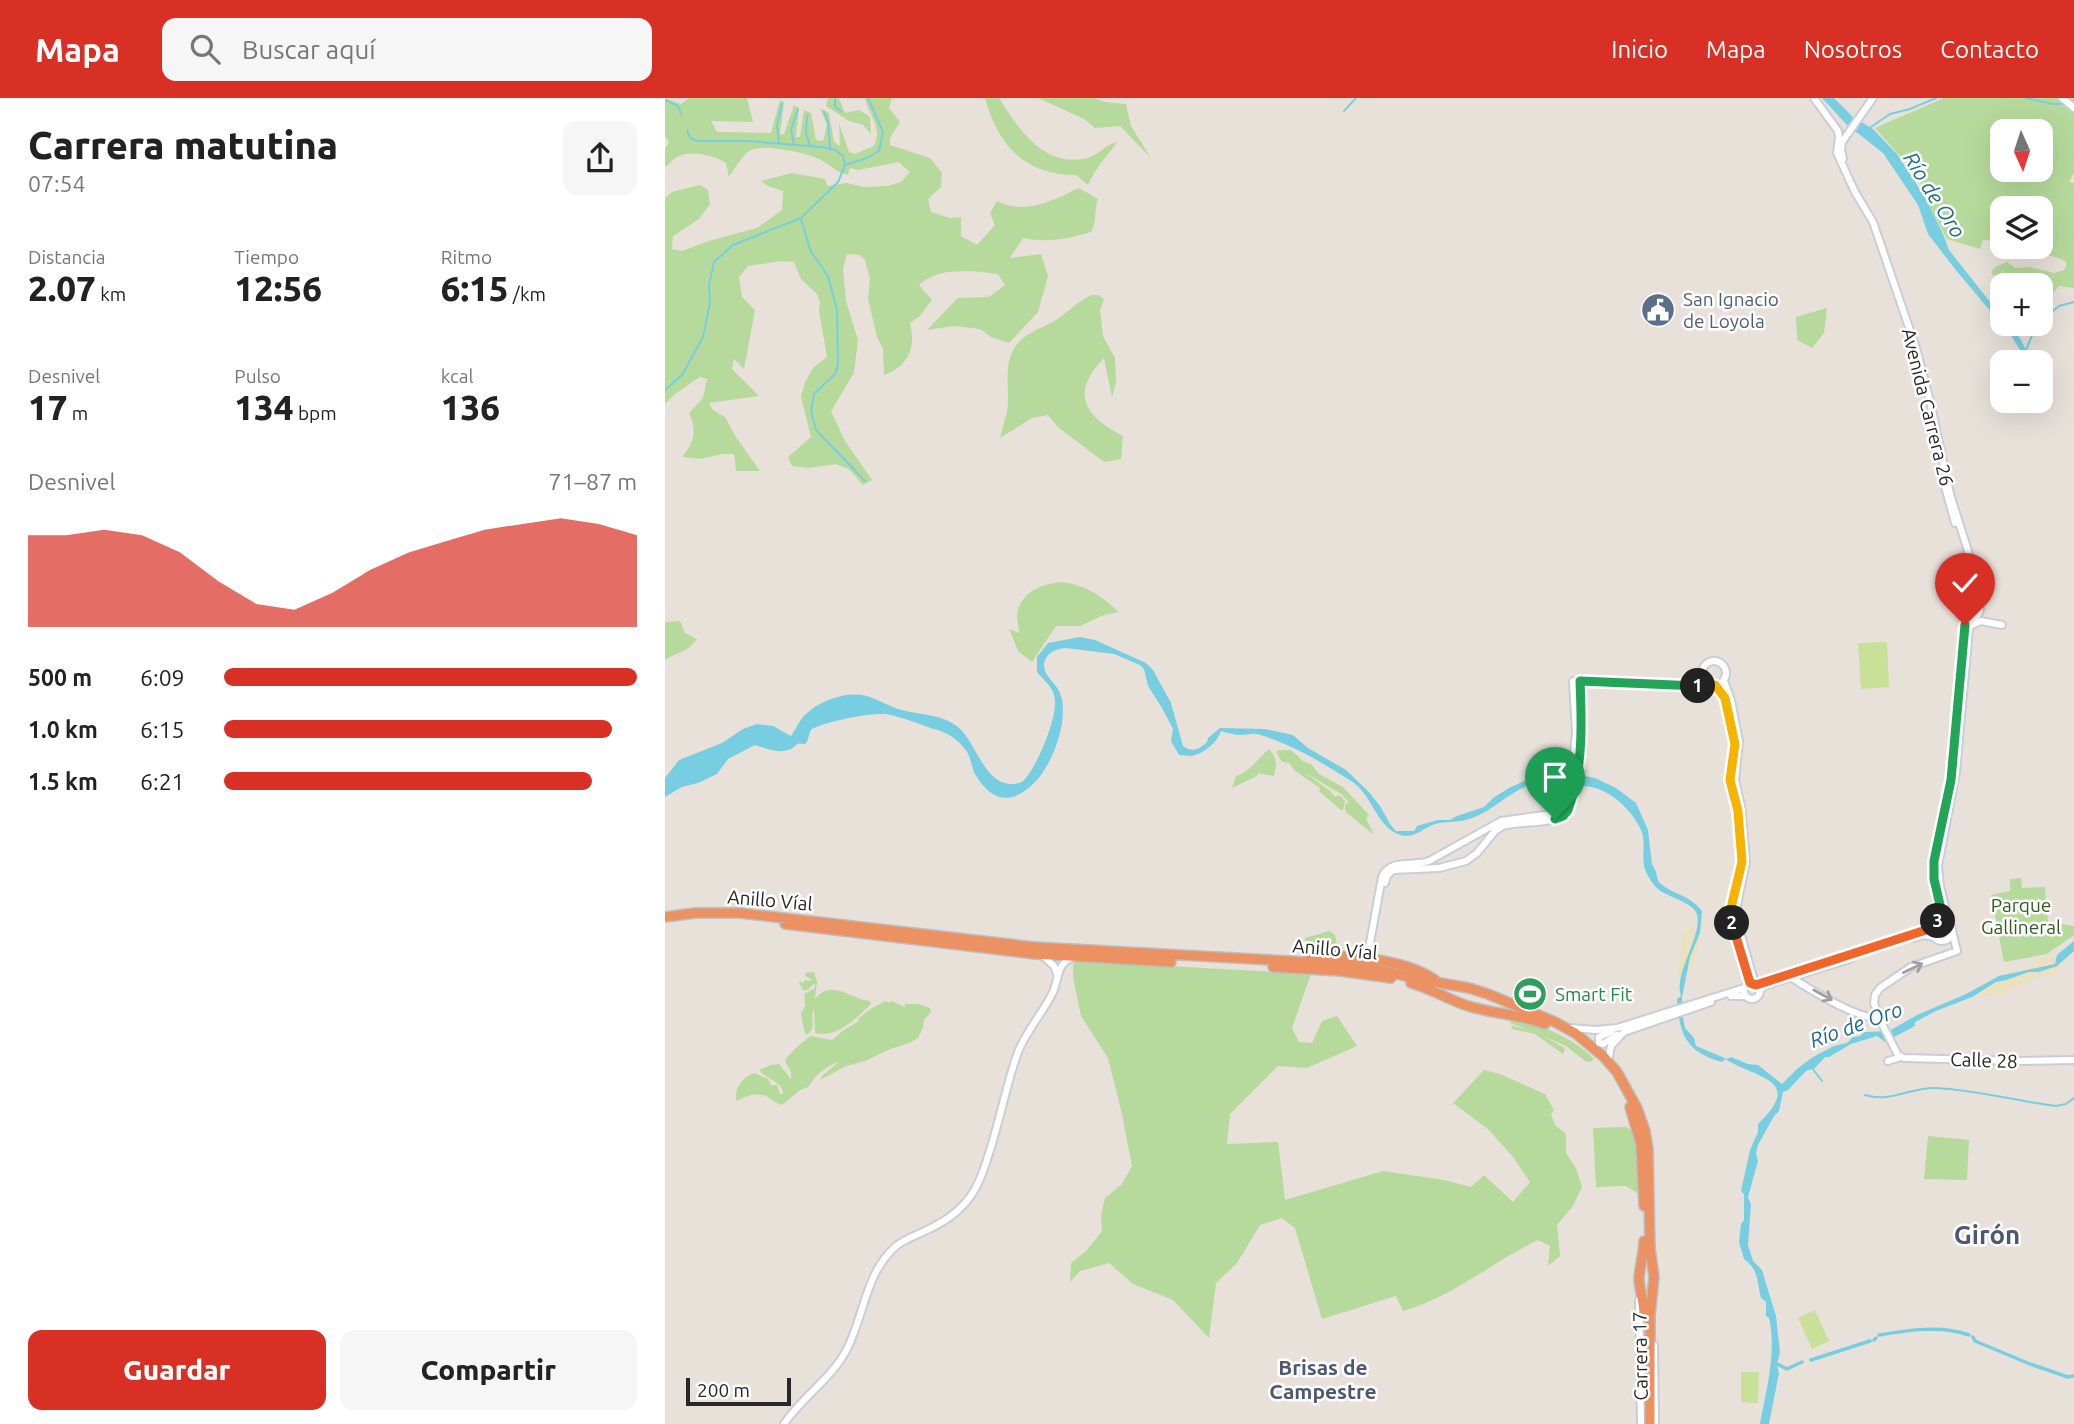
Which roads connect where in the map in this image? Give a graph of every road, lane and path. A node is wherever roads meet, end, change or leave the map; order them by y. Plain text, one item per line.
1 (1814, 98) edge
2 (1873, 98) edge
3 (2062, 98) edge
4 (2074, 108) edge
5 (1859, 198) junction
6 (1869, 216) junction
7 (1962, 599) junction
8 (1977, 600) junction
9 (1963, 617) junction
10 (1973, 618) junction
11 (2002, 625) dead end
12 (1969, 629) junction
13 (1702, 677) junction
14 (1724, 681) junction
15 (1733, 683) dead end
16 (1712, 685) junction
17 (1693, 686) junction
18 (1729, 694) junction
19 (1575, 769) junction
20 (1457, 846) junction
21 (1443, 855) junction
22 (1466, 861) junction
23 (1449, 866) junction
24 (665, 919) edge
25 (1938, 922) junction
26 (1950, 927) junction
27 (1932, 928) junction
28 (1934, 937) junction
29 (1944, 940) junction
30 (1955, 952) junction
31 (1035, 954) junction
32 (1075, 957) junction
33 (1360, 958) junction
34 (1377, 961) junction
35 (1277, 962) junction
36 (1058, 976) junction
37 (1790, 977) junction
38 (1442, 984) junction
39 (1752, 988) junction
40 (1442, 995) junction
41 (1507, 1002) junction
42 (1504, 1013) junction
43 (1878, 1017) junction
44 (1565, 1027) junction
45 (1620, 1030) junction
46 (1896, 1053) junction
47 (2074, 1060) edge
48 (1888, 1061) dead end
49 (1608, 1062) junction
50 (1640, 1269) junction
51 (1654, 1269) junction
52 (1640, 1287) junction
53 (1654, 1287) junction
54 (784, 1424) edge
55 (1643, 1424) edge
56 (1652, 1424) edge

1 - 5 main road
2 - 5 main road
3 - 4 main road
5 - 6 main road, Avenida Carrera 26
6 - 7 main road, Avenida Carrera 26
6 - 8 main road, Avenida Carrera 26
7 - 8 main road
7 - 9 main road
8 - 10 main road
9 - 10 main road
9 - 25 main road
10 - 12 main road
11 - 12 main road
12 - 26 main road
13 - 14 main road
13 - 16 main road
13 - 17 main road
14 - 16 main road
14 - 18 main road
15 - 18 main road
16 - 17 main road
16 - 39 main road
17 - 19 main road
18 - 39 main road
19 - 20 main road
19 - 22 main road
20 - 21 main road
20 - 22 main road
21 - 23 main road
21 - 33 main road
22 - 23 main road
23 - 34 main road
24 - 31 highway, Anillo Víal
24 - 35 highway, Anillo Víal
25 - 26 main road
25 - 27 main road
26 - 29 main road
26 - 30 main road
27 - 28 main road
27 - 39 main road
28 - 29 main road
28 - 37 main road
29 - 30 main road
43 -> 30 main road
31 - 32 highway, Anillo Víal
31 - 36 main road
32 - 36 main road
32 - 40 highway, Anillo Víal
33 - 34 highway
33 - 35 highway
34 - 38 highway
35 - 38 highway, Anillo Víal
36 - 54 main road
37 - 39 main road
37 -> 43 main road
38 - 40 highway
38 - 41 highway, Anillo Víal
39 - 45 main road
40 - 42 highway, Anillo Víal
41 - 42 highway
41 - 44 highway, Anillo Víal
42 - 50 highway, Anillo Víal
43 - 46 main road
44 - 45 main road
44 - 49 highway, Anillo Víal
45 - 49 main road
46 - 47 main road, Calle 28
46 - 48 main road, Calle 28
49 - 51 highway, Anillo Víal
50 - 51 highway
50 - 52 highway, Anillo Víal
51 - 53 highway, Anillo Víal
52 - 53 highway
52 - 55 highway, Anillo Víal
53 - 56 highway, Anillo Víal

